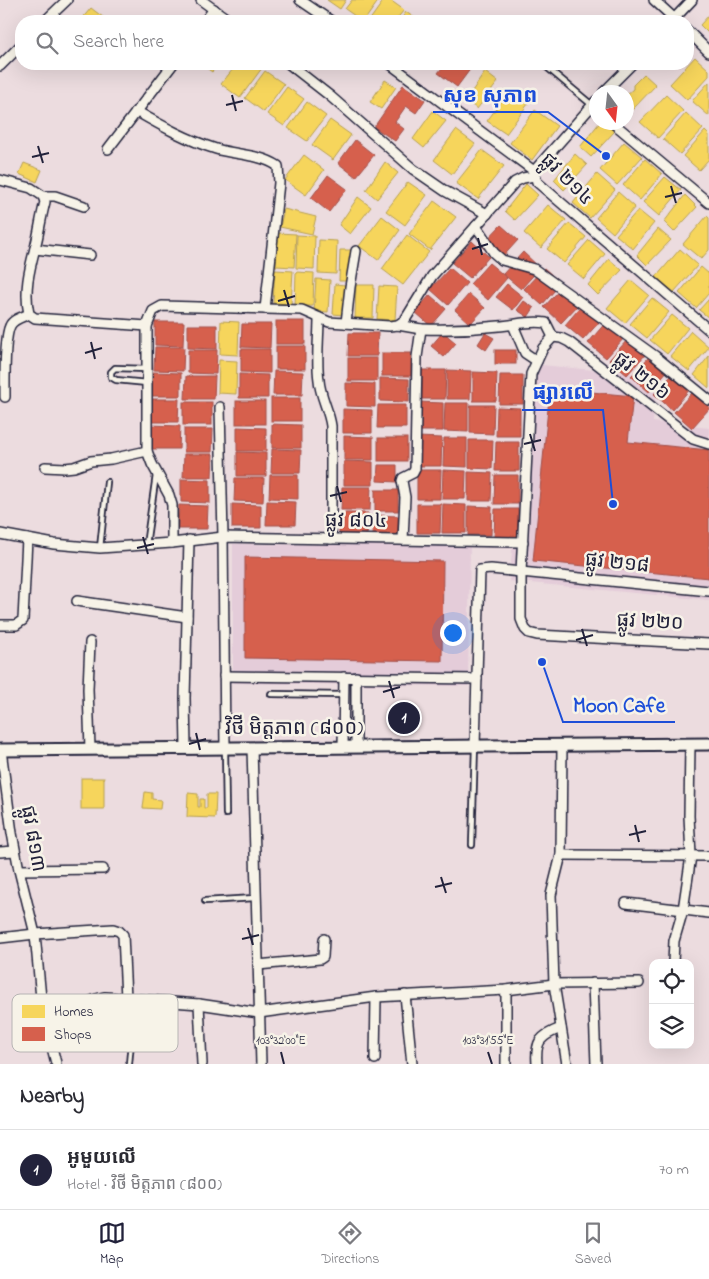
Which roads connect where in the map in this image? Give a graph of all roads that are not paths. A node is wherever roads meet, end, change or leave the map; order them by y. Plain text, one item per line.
1 (67, 0) edge
2 (201, 0) edge
3 (300, 0) edge
4 (654, 0) edge
5 (692, 0) edge
6 (214, 9) junction
7 (51, 15) edge
8 (209, 15) edge
9 (222, 15) edge
10 (322, 15) edge
11 (669, 15) edge
12 (678, 15) edge
13 (694, 37) edge
14 (15, 51) edge
15 (709, 52) edge
16 (0, 66) edge
17 (167, 70) edge
18 (297, 70) edge
19 (398, 70) edge
20 (551, 70) edge
21 (626, 70) edge
22 (611, 85) edge
23 (589, 100) edge
24 (136, 111) junction
25 (589, 112) edge
26 (622, 130) edge
27 (108, 148) dead end
28 (534, 173) junction
29 (0, 180) edge
30 (43, 196) junction
31 (709, 203) edge
32 (84, 206) dead end
33 (486, 214) junction
34 (476, 226) junction
35 (35, 249) junction
36 (356, 251) dead end
37 (90, 255) dead end
38 (265, 309) junction
39 (30, 314) junction
40 (319, 318) junction
41 (346, 323) junction
42 (398, 325) junction
43 (513, 325) junction
44 (147, 326) junction
45 (422, 329) junction
46 (709, 330) edge
47 (552, 337) junction
48 (537, 361) junction
49 (147, 370) junction
50 (147, 383) junction
51 (5, 398) dead end
52 (709, 400) edge
53 (220, 407) dead end
54 (709, 444) edge
55 (147, 451) junction
56 (46, 467) dead end
57 (156, 473) junction
58 (107, 482) dead end
59 (0, 534) edge
60 (223, 537) junction
61 (27, 539) junction
62 (331, 539) junction
63 (189, 540) junction
64 (403, 540) junction
65 (523, 542) junction
66 (172, 543) junction
67 (146, 545) junction
68 (100, 548) junction
69 (522, 572) junction
70 (709, 591) edge
71 (77, 601) dead end
72 (187, 617) junction
73 (0, 624) edge
74 (90, 642) dead end
75 (709, 644) edge
76 (224, 676) junction
77 (344, 677) junction
78 (356, 677) junction
79 (477, 678) junction
80 (271, 694) dead end
81 (344, 695) junction
82 (690, 744) junction
83 (709, 744) edge
84 (475, 746) junction
85 (562, 746) junction
86 (343, 747) junction
87 (356, 747) junction
88 (186, 748) junction
89 (225, 748) junction
90 (252, 748) junction
91 (90, 749) junction
92 (1, 750) edge
93 (226, 814) dead end
94 (472, 845) dead end
95 (15, 851) junction
96 (0, 852) edge
97 (561, 855) junction
98 (691, 856) junction
99 (709, 856) edge
100 (103, 869) dead end
101 (19, 870) junction
102 (255, 898) junction
103 (205, 902) dead end
104 (626, 904) dead end
105 (683, 910) junction
106 (709, 913) edge
107 (35, 934) junction
108 (0, 938) edge
109 (324, 939) dead end
110 (673, 959) edge
111 (258, 965) junction
112 (593, 983) junction
113 (639, 983) dead end
114 (554, 984) junction
115 (506, 990) junction
116 (41, 994) edge
117 (130, 994) edge
118 (406, 995) junction
119 (376, 997) junction
120 (178, 1002) edge
121 (200, 1004) junction
122 (260, 1013) junction
123 (561, 1028) junction
124 (53, 1052) edge
125 (375, 1059) dead end
126 (56, 1063) dead end
127 (202, 1064) edge
128 (261, 1064) edge
129 (412, 1064) edge
130 (506, 1064) edge
131 (537, 1064) edge
132 (567, 1064) edge
133 (596, 1064) edge

1 - 7 street
2 - 6 street
3 - 10 street
4 - 11 street
5 - 12 street
6 - 8 street
6 - 9 street
13 - 15 street
14 - 16 street
17 - 24 street
18 - 33 street
19 - 28 street, ផ្លូវ ២១៤
20 - 23 lane
21 - 22 street
24 - 27 street
24 - 38 street
25 - 28 street
26 - 31 street
28 - 33 street
28 - 46 street, ផ្លូវ ២១៤
29 - 30 street
30 - 32 street
30 - 35 street
33 - 34 street
34 - 42 street
34 - 52 street
35 - 37 street
35 - 39 street
36 - 41 street
38 - 40 street
38 - 44 street
39 - 44 street
39 - 51 street
40 - 41 street
40 - 62 street
41 - 42 street
42 - 45 street
43 - 45 street
43 - 47 street
43 - 48 street
44 - 49 street
45 - 64 street
47 - 48 street
47 - 54 street, ផ្លូវ ២១៦
48 - 65 street
49 - 50 street
49 - 50 lane
50 - 55 street
53 - 60 street
55 - 56 street
55 - 57 street
57 - 66 street
57 - 67 lane
58 - 68 lane
59 - 61 street, ផ្លូវ ៨០៤
60 - 62 street, ផ្លូវ ៨០៤
60 - 63 street, ផ្លូវ ៨០៤
60 - 76 street
61 - 68 street, ផ្លូវ ៨០៤
61 - 73 street
62 - 64 street, ផ្លូវ ៨០៤
63 - 66 street, ផ្លូវ ៨០៤
63 - 72 street
64 - 65 street, ផ្លូវ ៨០៤
65 - 69 street
66 - 67 street, ផ្លូវ ៨០៤
67 - 68 street, ផ្លូវ ៨០៤
69 - 70 street, ផ្លូវ ២១៨
69 - 75 street, ផ្លូវ ២២០
69 - 79 street, ផ្លូវ ២១៨
71 - 72 street
72 - 88 street
74 - 91 street
76 - 77 street
76 - 89 street
77 - 78 street
77 - 81 street
78 - 79 street
78 - 87 street
79 - 84 street
80 - 81 lane
81 - 86 street
82 - 83 main road, វិថី មិត្តភាព (៨០០)
82 - 85 main road, វិថី មិត្តភាព (៨០០)
82 - 98 street
84 - 85 main road, វិថី មិត្តភាព (៨០០)
84 - 87 main road, វិថី មិត្តភាព (៨០០)
84 - 94 lane
85 - 97 street
86 - 87 main road, វិថី មិត្តភាព (៨០០)
86 - 90 main road, វិថី មិត្តភាព (៨០០)
88 - 89 main road, វិថី មិត្តភាព (៨០០)
88 - 91 main road, វិថី មិត្តភាព (៨០០)
89 - 90 main road, វិថី មិត្តភាព (៨០០)
89 - 93 lane
90 - 102 street
91 - 92 main road, វិថី មិត្តភាព (៨០០)
92 - 95 street, ផ្លូវ ៨១៣
95 - 96 street
95 - 101 street, ផ្លូវ ៨១៣
97 - 98 street
97 - 114 street
98 - 99 street
98 - 105 street
100 - 101 street
101 - 107 street, ផ្លូវ ៨១៣
102 - 103 lane
102 - 111 street
104 - 105 street
105 - 106 street
105 - 110 street
107 - 108 street
107 - 116 street, ផ្លូវ ៨១៣
107 - 117 street
109 - 111 street
111 - 122 street
112 - 113 street
112 - 114 street
112 - 133 street
114 - 115 street
114 - 123 street
115 - 118 street
115 - 130 street
118 - 119 street
118 - 129 street
119 - 122 street
119 - 125 street
120 - 121 street
121 - 122 street
121 - 127 street
122 - 128 street
123 - 131 street
123 - 132 street
124 - 126 street, ផ្លូវ ៨១៣

